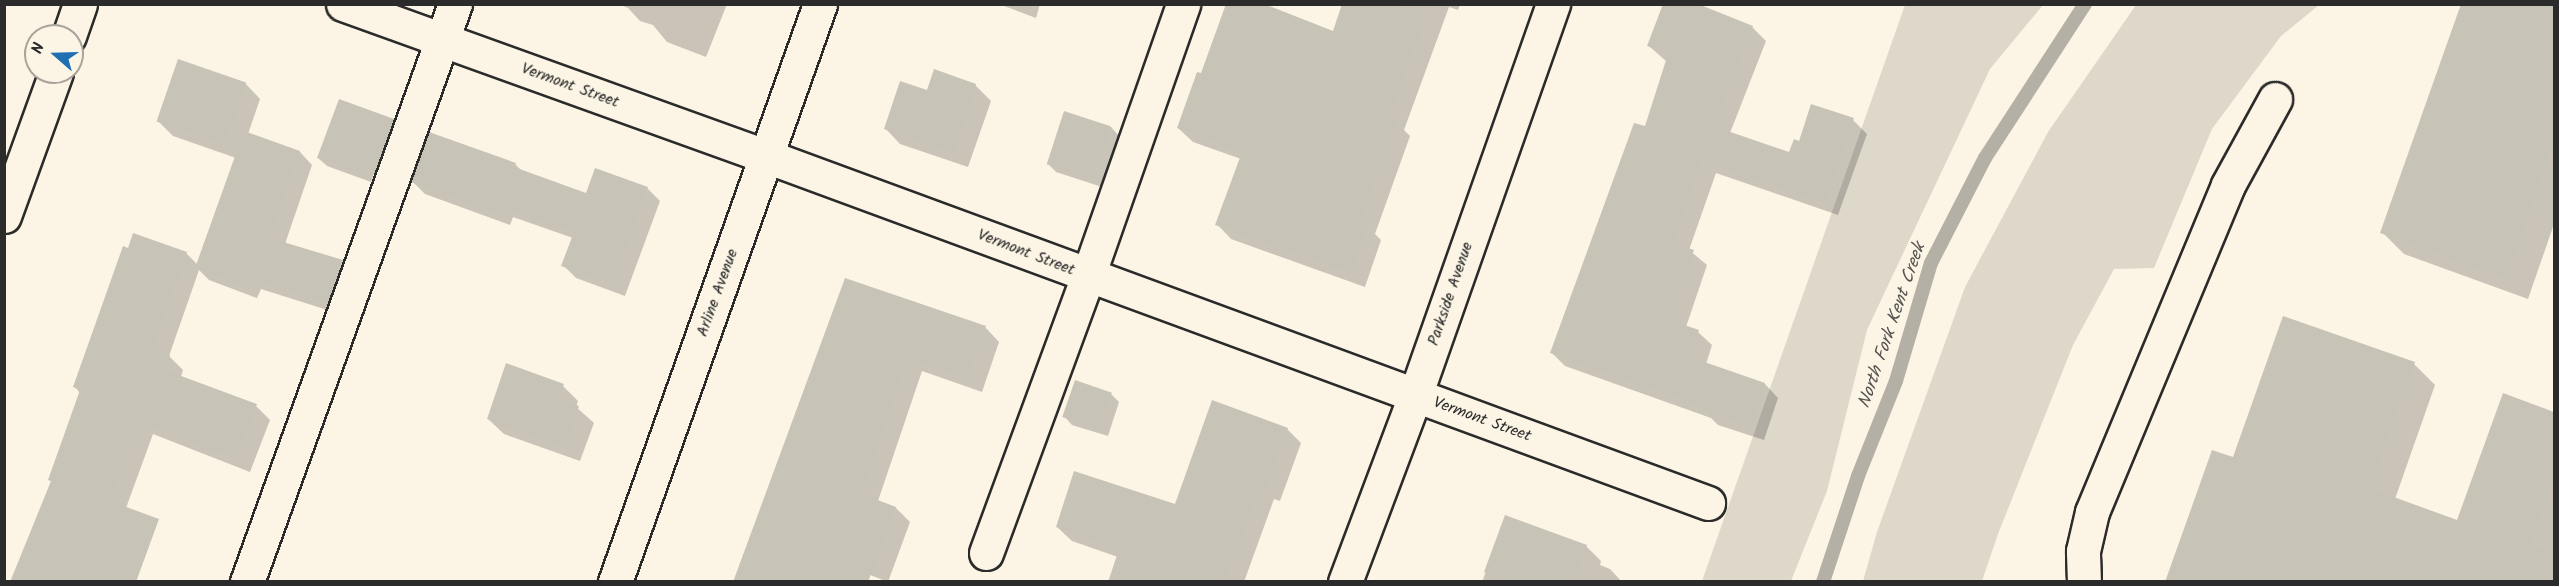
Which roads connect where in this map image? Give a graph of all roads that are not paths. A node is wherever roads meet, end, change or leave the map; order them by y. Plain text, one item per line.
1 (80, 4) edge
2 (343, 4) edge
3 (454, 4) edge
4 (820, 4) edge
5 (1183, 4) edge
6 (1553, 4) edge
7 (73, 24) edge
8 (442, 41) junction
9 (52, 84) edge
10 (2275, 99) dead end
11 (766, 156) junction
12 (4, 216) edge
13 (1088, 276) junction
14 (1415, 396) junction
15 (1708, 502) dead end
16 (986, 553) dead end
17 (247, 582) edge
18 (615, 582) edge
19 (1345, 582) edge
20 (2084, 582) edge

1 - 7 street
2 - 8 street, Vermont Street
3 - 8 street
4 - 11 street, Arline Avenue
5 - 13 street
6 - 14 street, Parkside Avenue
8 - 11 street, Vermont Street
8 - 17 street
9 - 12 street
10 - 20 street
11 - 13 street, Vermont Street
11 - 18 street, Arline Avenue
13 - 14 street, Vermont Street
13 - 16 street
14 - 15 street, Vermont Street
14 - 19 street, Parkside Avenue

